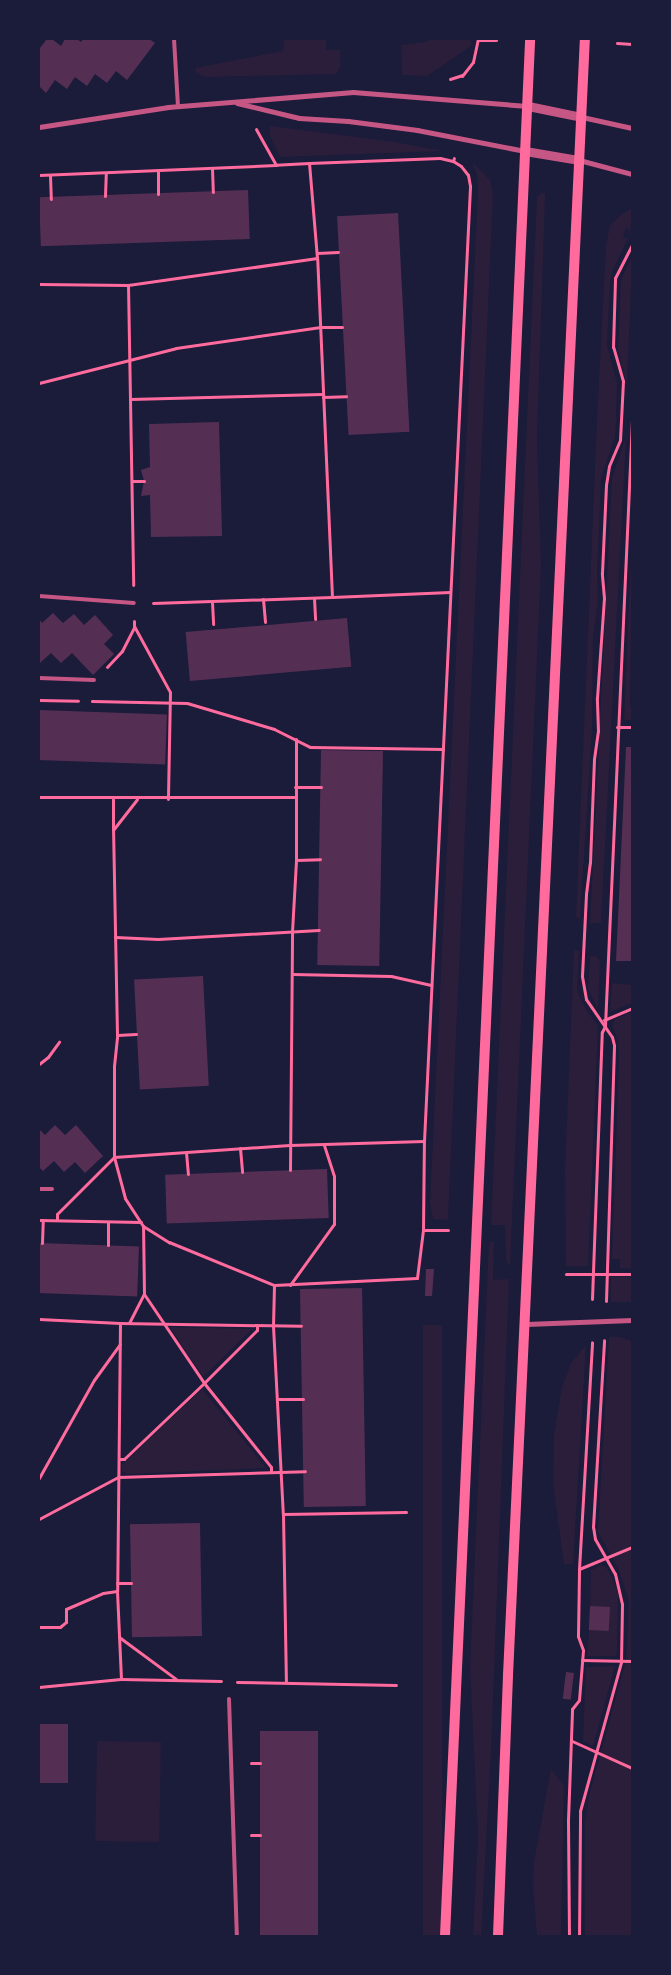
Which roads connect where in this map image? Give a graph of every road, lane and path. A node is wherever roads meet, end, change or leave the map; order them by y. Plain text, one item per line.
1 (174, 39) edge
2 (478, 39) edge
3 (530, 39) edge
4 (584, 39) edge
5 (496, 40) dead end
6 (617, 43) dead end
7 (632, 44) edge
8 (461, 85) dead end
9 (232, 102) junction
10 (178, 106) junction
11 (528, 106) junction
12 (580, 117) junction
13 (39, 128) edge
14 (632, 128) edge
15 (525, 151) junction
16 (454, 154) dead end
17 (579, 160) junction
18 (453, 161) junction
19 (309, 163) junction
20 (276, 165) junction
21 (212, 168) junction
22 (158, 170) junction
23 (106, 173) junction
24 (632, 174) edge
25 (39, 175) edge
26 (50, 175) junction
27 (213, 192) dead end
28 (158, 194) dead end
29 (106, 196) dead end
30 (51, 199) dead end
31 (632, 244) edge
32 (338, 252) dead end
33 (316, 256) junction
34 (39, 284) edge
35 (128, 286) junction
36 (342, 326) dead end
37 (320, 327) junction
38 (128, 360) junction
39 (39, 383) edge
40 (322, 396) junction
41 (346, 396) dead end
42 (130, 399) junction
43 (632, 420) edge
44 (144, 481) dead end
45 (132, 482) junction
46 (450, 592) junction
47 (39, 596) edge
48 (332, 597) junction
49 (314, 598) junction
50 (263, 599) junction
51 (212, 602) junction
52 (134, 603) junction
53 (314, 619) dead end
54 (265, 622) dead end
55 (213, 624) dead end
56 (39, 678) edge
57 (94, 680) dead end
58 (39, 700) edge
59 (171, 703) junction
60 (618, 727) junction
61 (632, 728) edge
62 (296, 739) junction
63 (443, 749) junction
64 (295, 787) junction
65 (321, 787) dead end
66 (294, 797) junction
67 (39, 798) edge
68 (113, 799) junction
69 (137, 799) junction
70 (168, 799) junction
71 (113, 830) junction
72 (320, 859) dead end
73 (296, 860) junction
74 (319, 930) dead end
75 (292, 932) junction
76 (115, 937) junction
77 (292, 974) junction
78 (431, 985) junction
79 (632, 1008) edge
80 (604, 1020) junction
81 (605, 1026) junction
82 (136, 1034) dead end
83 (117, 1035) junction
84 (59, 1042) dead end
85 (39, 1064) edge
86 (424, 1141) junction
87 (290, 1145) junction
88 (324, 1145) junction
89 (240, 1148) junction
90 (186, 1152) junction
91 (114, 1157) junction
92 (290, 1170) dead end
93 (242, 1172) dead end
94 (188, 1174) dead end
95 (39, 1189) edge
96 (52, 1189) dead end
97 (41, 1220) edge
98 (57, 1220) junction
99 (108, 1222) junction
100 (141, 1222) junction
101 (143, 1226) junction
102 (422, 1230) junction
103 (448, 1230) dead end
104 (42, 1243) dead end
105 (108, 1245) dead end
106 (566, 1274) dead end
107 (594, 1274) junction
108 (608, 1274) junction
109 (632, 1274) edge
110 (274, 1285) junction
111 (290, 1286) junction
112 (144, 1294) junction
113 (592, 1299) dead end
114 (606, 1302) dead end
115 (39, 1319) edge
116 (632, 1320) edge
117 (120, 1323) junction
118 (129, 1323) junction
119 (163, 1323) junction
120 (526, 1324) junction
121 (257, 1326) junction
122 (273, 1326) junction
123 (301, 1326) dead end
124 (604, 1338) dead end
125 (592, 1342) dead end
126 (120, 1344) junction
127 (204, 1383) junction
128 (277, 1399) junction
129 (303, 1399) dead end
130 (119, 1460) junction
131 (304, 1470) dead end
132 (271, 1472) junction
133 (281, 1472) junction
134 (118, 1477) junction
135 (39, 1478) edge
136 (406, 1512) dead end
137 (283, 1514) junction
138 (39, 1519) edge
139 (632, 1547) edge
140 (605, 1558) junction
141 (579, 1569) junction
142 (117, 1583) junction
143 (131, 1583) dead end
144 (117, 1590) junction
145 (39, 1626) edge
146 (119, 1637) junction
147 (582, 1660) junction
148 (632, 1661) edge
149 (621, 1662) junction
150 (121, 1679) dead end
151 (176, 1679) dead end
152 (286, 1682) dead end
153 (229, 1699) dead end
154 (572, 1741) junction
155 (597, 1752) junction
156 (632, 1768) edge
157 (254, 1835) dead end
158 (260, 1835) dead end
159 (237, 1936) edge
160 (445, 1936) edge
161 (498, 1936) edge
162 (569, 1936) edge
163 (579, 1936) edge

1 - 10 lane
2 - 5 path
2 - 8 path
3 - 11 main road
4 - 12 main road
6 - 7 path
9 - 10 street
9 - 11 street
9 - 15 street
9 - 20 path
10 - 13 street
11 - 12 street
11 - 15 main road
12 - 14 street
12 - 17 main road
15 - 17 street
15 - 160 main road
16 - 18 path
17 - 24 street
17 - 120 main road
18 - 19 path
18 - 46 path
19 - 20 path
19 - 33 path
20 - 21 path
21 - 22 path
21 - 27 path
22 - 23 path
22 - 28 path
23 - 26 path
23 - 29 path
25 - 26 path
26 - 30 path
31 - 81 path
32 - 33 path
33 - 35 path
33 - 37 path
34 - 35 path
35 - 38 path
36 - 37 path
37 - 38 path
37 - 40 path
38 - 39 path
38 - 42 path
40 - 41 path
40 - 42 path
40 - 48 path
42 - 45 path
43 - 60 path
44 - 45 path
45 - 52 path
46 - 48 path
46 - 63 path
47 - 52 lane
48 - 49 path
49 - 50 path
49 - 53 path
50 - 51 path
50 - 54 path
51 - 52 path
51 - 55 path
52 - 59 path
56 - 57 lane
58 - 59 path
59 - 62 path
59 - 70 path
60 - 61 path
60 - 80 path
62 - 63 path
62 - 64 path
63 - 78 path
64 - 65 path
64 - 66 path
66 - 70 path
66 - 73 path
67 - 68 path
68 - 69 path
68 - 71 path
69 - 70 path
69 - 71 path
71 - 76 path
72 - 73 path
73 - 75 path
74 - 75 path
75 - 76 path
75 - 77 path
76 - 83 path
77 - 78 path
77 - 87 path
78 - 86 path
79 - 80 path
80 - 81 path
81 - 107 path
81 - 108 path
82 - 83 path
83 - 91 path
84 - 85 path
86 - 88 path
86 - 102 path
87 - 88 path
87 - 89 path
87 - 92 path
88 - 111 path
89 - 90 path
89 - 93 path
90 - 91 path
90 - 94 path
91 - 98 path
91 - 100 path
95 - 96 lane
97 - 98 path
97 - 104 path
98 - 99 path
99 - 100 path
99 - 105 path
100 - 101 path
101 - 110 path
101 - 112 path
102 - 103 path
102 - 111 path
106 - 107 path
107 - 108 path
107 - 113 path
108 - 109 path
108 - 114 path
110 - 111 path
110 - 122 path
112 - 118 path
112 - 119 path
115 - 117 path
116 - 120 street
117 - 118 path
117 - 126 path
118 - 119 path
119 - 121 path
119 - 127 path
120 - 161 main road
121 - 122 path
121 - 127 path
122 - 123 path
122 - 128 path
124 - 140 path
125 - 141 path
126 - 130 path
126 - 135 path
127 - 130 path
127 - 132 path
128 - 129 path
128 - 133 path
130 - 134 path
131 - 133 path
132 - 133 path
132 - 134 path
133 - 137 path
134 - 138 path
134 - 142 path
136 - 137 path
137 - 152 path
139 - 140 path
140 - 141 path
140 - 149 path
141 - 147 path
142 - 143 path
142 - 144 path
144 - 145 path
144 - 146 path
146 - 150 path
146 - 151 path
147 - 149 path
147 - 154 path
148 - 149 path
149 - 155 path
153 - 159 lane
154 - 155 path
154 - 162 path
155 - 156 path
155 - 163 path
157 - 158 path

